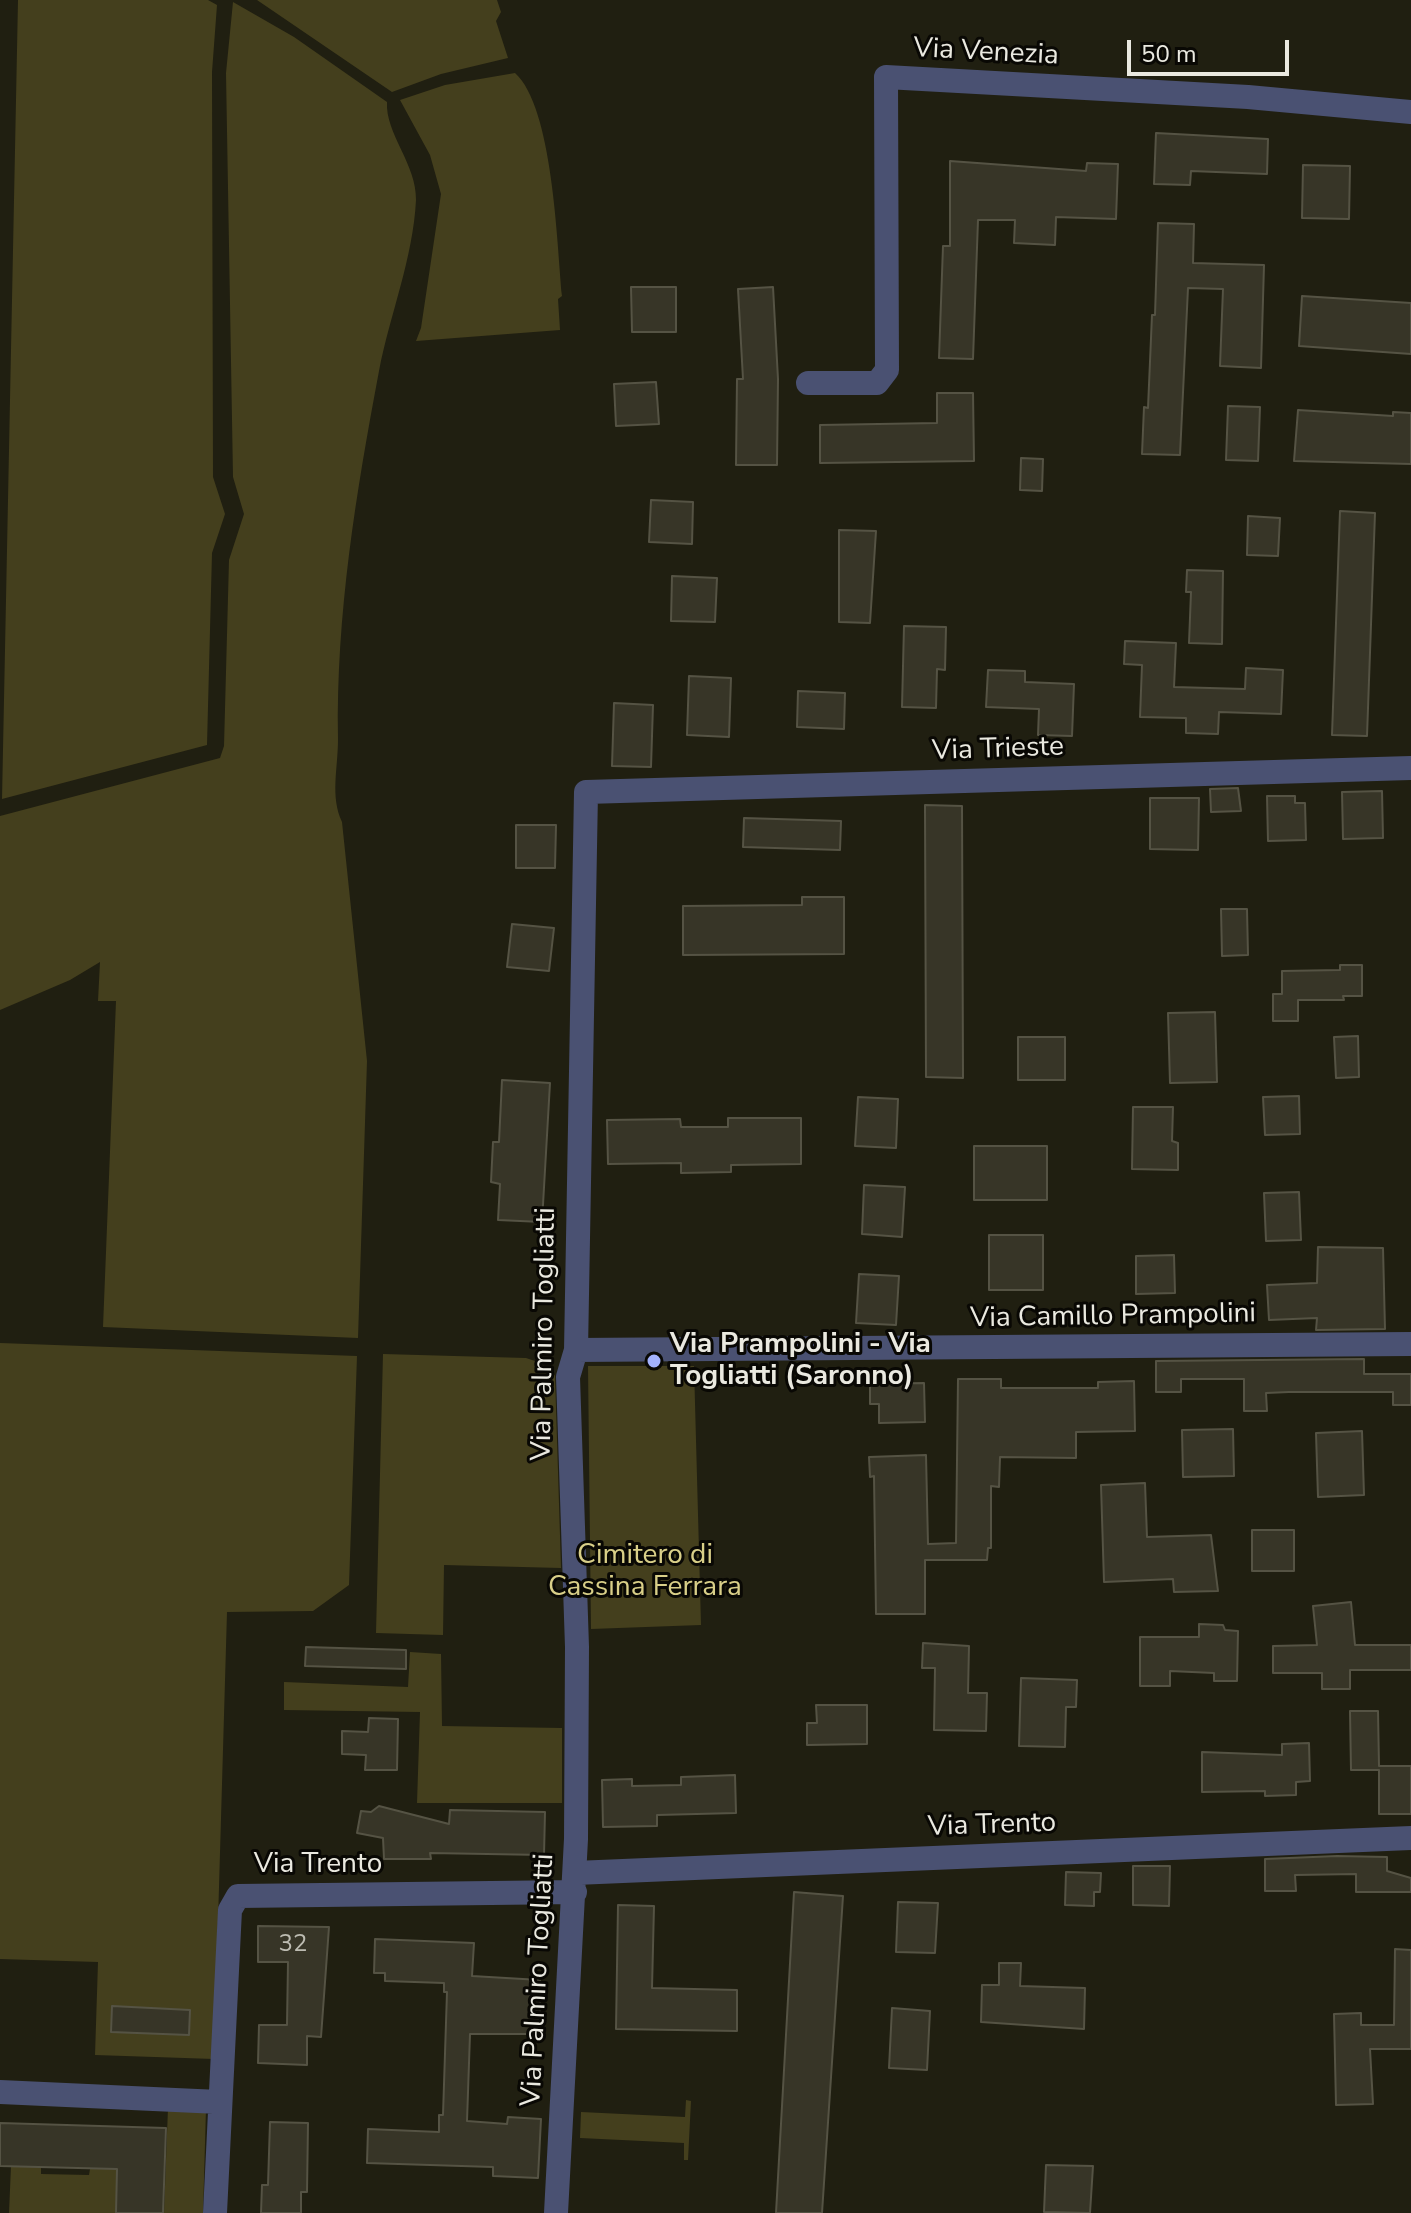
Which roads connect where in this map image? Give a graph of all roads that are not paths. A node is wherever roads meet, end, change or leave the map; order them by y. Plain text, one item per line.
1 (1411, 112) edge
2 (808, 383) dead end
3 (1411, 768) edge
4 (586, 792) joint
5 (1411, 1344) edge
6 (576, 1350) junction
7 (1411, 1838) edge
8 (575, 1882) junction
9 (0, 2092) edge
10 (219, 2102) junction
11 (215, 2213) edge
12 (556, 2213) edge

1 - 2 street, Via Venezia
3 - 4 street, Via Trieste
4 - 6 street, Via Palmiro Togliatti
5 - 6 street, Via Camillo Prampolini
6 - 8 street, Via Palmiro Togliatti
7 - 8 street, Via Trento
8 - 10 street, Via Trento
8 - 12 street, Via Palmiro Togliatti
9 - 10 street
10 - 11 street, Via Trento

